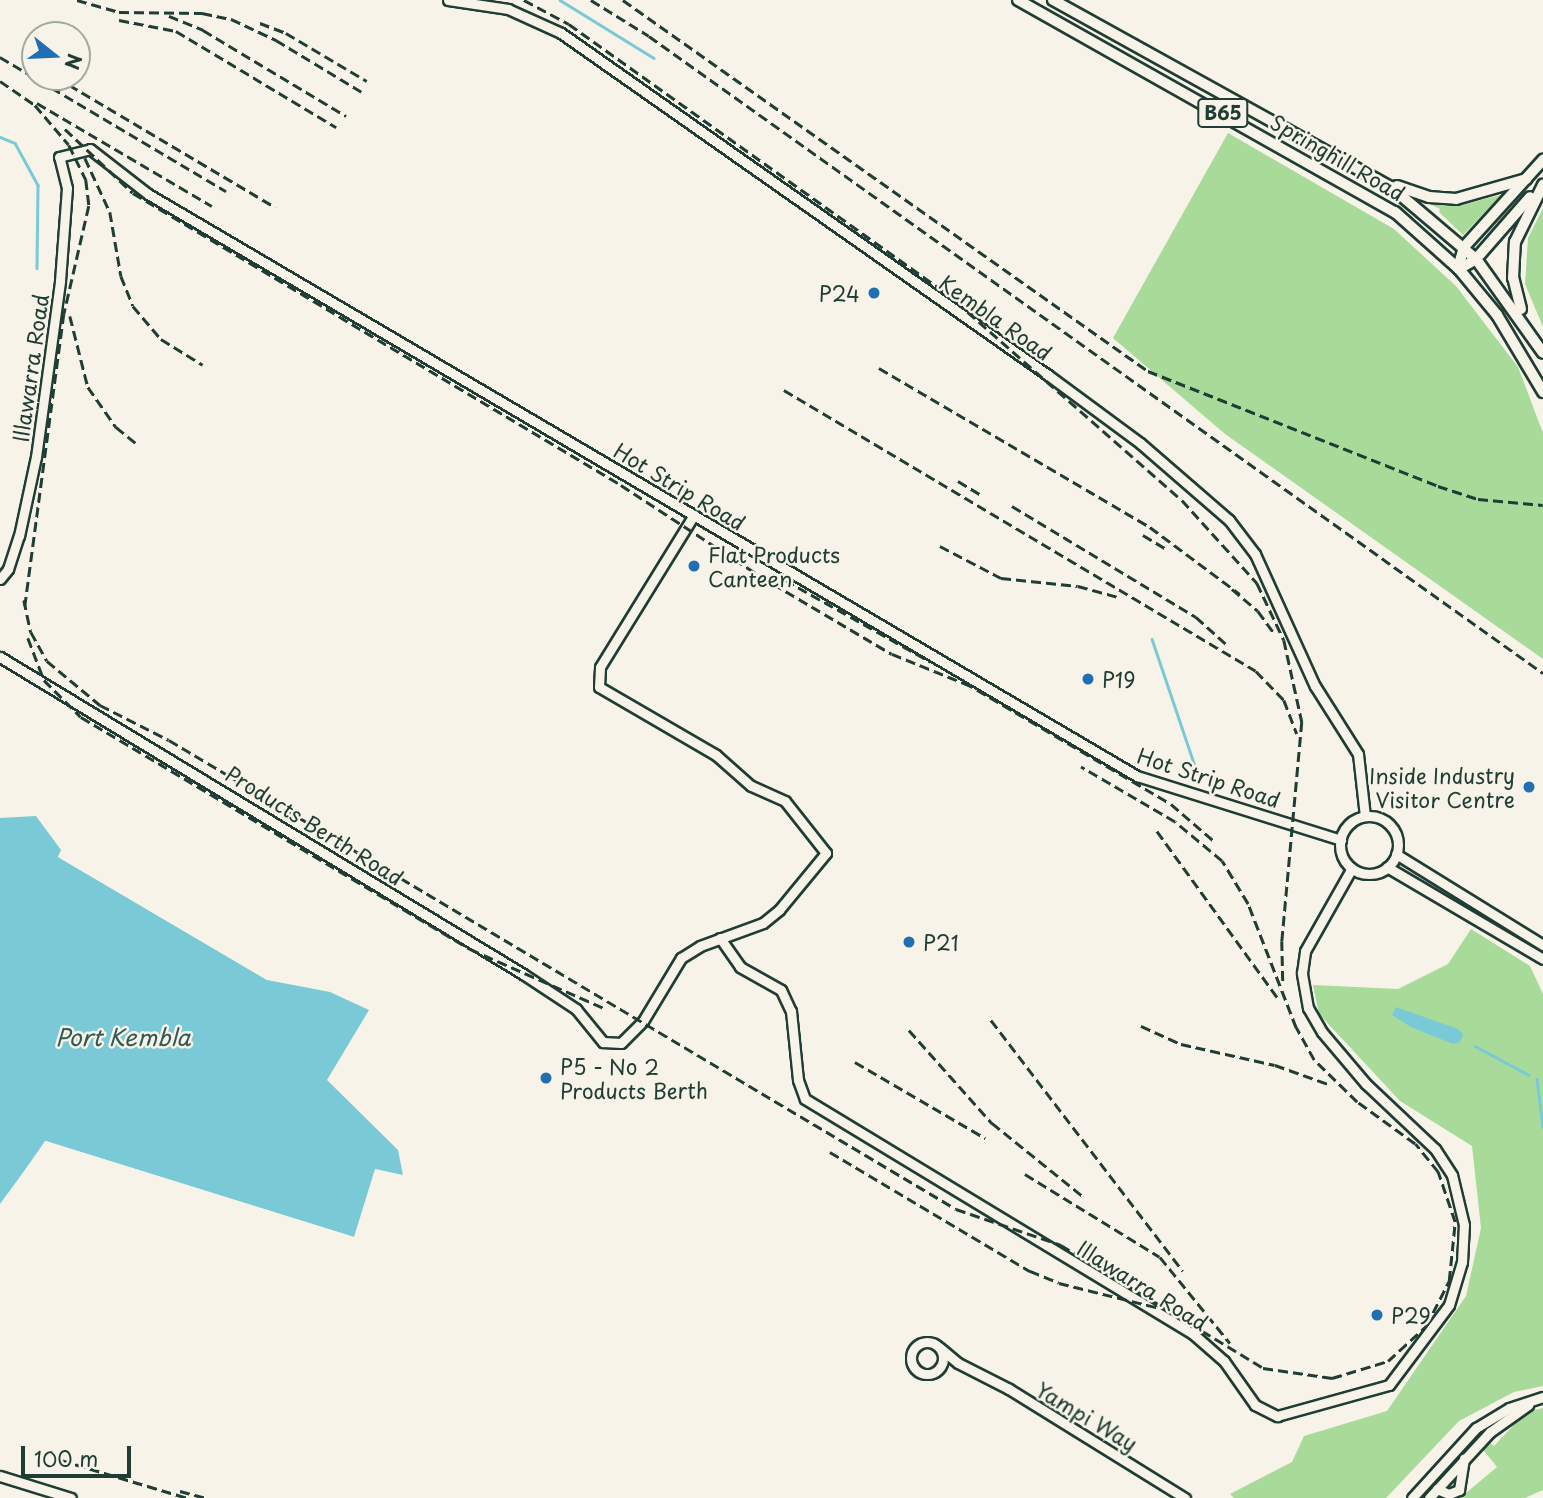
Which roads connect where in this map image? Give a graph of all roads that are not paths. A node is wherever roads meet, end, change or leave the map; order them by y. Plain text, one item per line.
1 (448, 0) edge
2 (1018, 0) edge
3 (1053, 0) edge
4 (59, 157) joint
5 (1543, 160) edge
6 (1372, 174) junction
7 (1526, 179) junction
8 (1543, 184) edge
9 (1464, 247) junction
10 (1476, 259) junction
11 (1458, 268) junction
12 (1532, 334) junction
13 (1543, 353) edge
14 (1543, 392) edge
15 (694, 515) junction
16 (0, 579) edge
17 (0, 657) edge
18 (1365, 817) junction
19 (1341, 840) junction
20 (1396, 855) junction
21 (1387, 867) junction
22 (1352, 868) junction
23 (1470, 901) junction
24 (1465, 913) junction
25 (720, 938) junction
26 (1543, 945) edge
27 (1540, 959) edge
28 (940, 1348) junction
29 (968, 1368) junction
30 (933, 1373) junction
31 (1541, 1398) edge
32 (1453, 1452) junction
33 (1465, 1457) junction
34 (0, 1476) edge
35 (1437, 1489) junction
36 (71, 1498) edge
37 (1185, 1498) edge
38 (1412, 1498) edge
39 (1429, 1498) edge

1 - 18 street, Kembla Road
2 - 11 main road, Springhill Road / B65
3 - 6 main road, Springhill Road / B65
4 - 15 street, Hot Strip Road
4 - 16 street, Illawarra Road
5 - 7 main road
6 - 7 main road
6 - 9 main road, Springhill Road / B65
7 - 9 main road
8 - 10 main road
8 - 12 main road
9 - 10 main road, Springhill Road / B65
9 - 11 main road
10 - 11 main road
10 - 12 main road, Springhill Road / B65
11 - 14 main road, Springhill Road / B65
12 - 13 main road, Springhill Road / B65
15 - 19 street, Hot Strip Road
15 - 25 street
17 - 25 street, Products Berth Road
18 - 19 street
18 - 20 street
19 - 22 street
20 - 21 street
20 - 23 street
21 - 22 street
21 - 24 street
22 - 25 street, Illawarra Road
23 - 24 street
23 - 26 street
24 - 27 street
28 - 29 street, Yampi Way
28 - 30 street
28 - 30 street
29 - 30 street
29 - 37 street, Yampi Way
31 - 32 street
31 - 33 street
32 - 35 street
32 - 38 street
33 - 35 street
33 - 35 street
34 - 36 street
35 - 39 street

